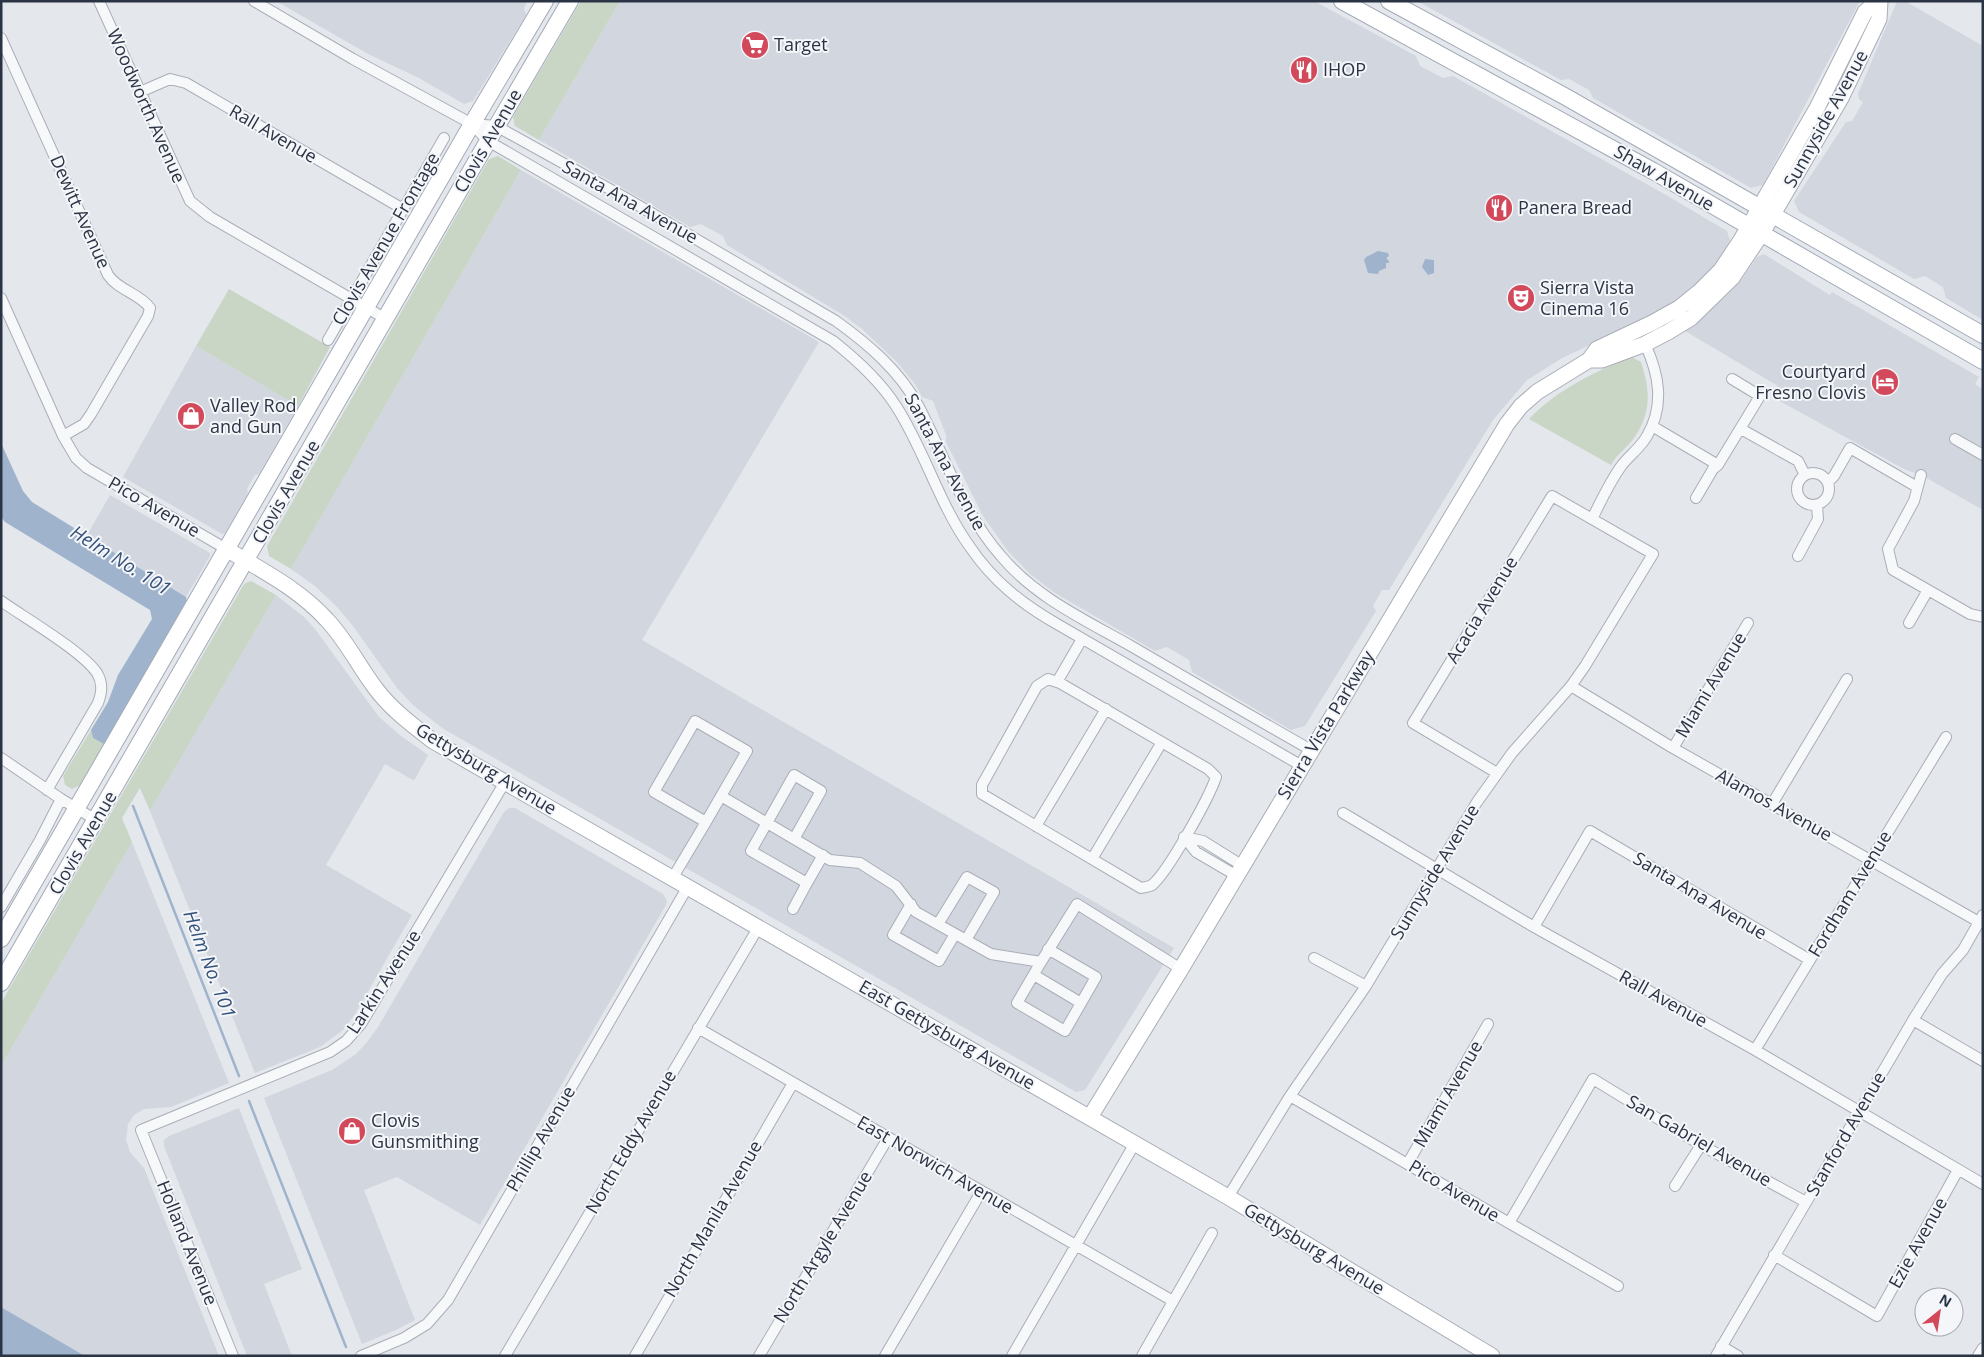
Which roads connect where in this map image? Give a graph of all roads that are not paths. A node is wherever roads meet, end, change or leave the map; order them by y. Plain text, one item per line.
1 (99, 1) edge
2 (254, 1) edge
3 (545, 1) edge
4 (570, 1) edge
5 (1342, 1) edge
6 (1389, 1) edge
7 (1878, 1) edge
8 (1, 38) edge
9 (1460, 64) junction
10 (140, 92) junction
11 (1574, 101) junction
12 (472, 124) junction
13 (496, 126) junction
14 (444, 138) dead end
15 (488, 141) junction
16 (403, 208) junction
17 (1767, 211) junction
18 (1756, 230) junction
19 (1711, 281) junction
20 (1, 298) edge
21 (351, 299) junction
22 (367, 308) junction
23 (386, 319) junction
24 (1983, 335) edge
25 (328, 340) dead end
26 (1645, 344) junction
27 (1982, 356) edge
28 (1589, 360) junction
29 (1732, 379) dead end
30 (1652, 426) junction
31 (1741, 429) junction
32 (63, 436) junction
33 (1955, 439) dead end
34 (1983, 455) edge
35 (1718, 465) junction
36 (1805, 475) junction
37 (1921, 475) dead end
38 (1828, 482) junction
39 (1917, 487) junction
40 (1696, 498) dead end
41 (1817, 505) junction
42 (1592, 518) junction
43 (228, 550) junction
44 (1798, 556) dead end
45 (246, 561) junction
46 (1928, 590) junction
47 (1, 601) edge
48 (1982, 616) edge
49 (1748, 623) dead end
50 (1909, 623) dead end
51 (1082, 639) junction
52 (1847, 679) dead end
53 (1057, 682) junction
54 (1571, 686) junction
55 (1106, 709) junction
56 (1946, 737) dead end
57 (1162, 742) junction
58 (1674, 748) junction
59 (1311, 750) junction
60 (1, 758) edge
61 (1302, 766) junction
62 (1497, 773) junction
63 (505, 782) junction
64 (47, 790) junction
65 (721, 796) junction
66 (60, 798) junction
67 (1772, 804) junction
68 (77, 808) junction
69 (1343, 814) dead end
70 (96, 820) junction
71 (706, 822) junction
72 (767, 823) junction
73 (1036, 826) junction
74 (1184, 837) junction
75 (794, 839) junction
76 (823, 856) junction
77 (1092, 859) junction
78 (1870, 859) junction
79 (1437, 868) junction
80 (1240, 871) junction
81 (672, 879) junction
82 (807, 883) junction
83 (687, 888) junction
84 (910, 904) junction
85 (1, 907) edge
86 (793, 909) dead end
87 (1981, 919) edge
88 (938, 924) junction
89 (1534, 927) junction
90 (758, 928) junction
91 (955, 934) junction
92 (1, 939) edge
93 (966, 940) junction
94 (1048, 950) junction
95 (1314, 958) dead end
96 (1810, 960) junction
97 (1041, 962) junction
98 (1181, 969) junction
99 (1034, 975) junction
100 (1, 983) edge
101 (1366, 986) junction
102 (1081, 1003) junction
103 (1913, 1020) junction
104 (1488, 1024) dead end
105 (698, 1028) junction
106 (1755, 1050) junction
107 (1983, 1061) edge
108 (793, 1083) junction
109 (1290, 1096) junction
110 (1859, 1112) junction
111 (1090, 1117) junction
112 (141, 1130) joint
113 (888, 1138) junction
114 (1136, 1143) junction
115 (1701, 1145) junction
116 (1408, 1163) junction
117 (1958, 1170) junction
118 (1983, 1184) edge
119 (1675, 1186) dead end
120 (981, 1192) junction
121 (1228, 1197) junction
122 (1806, 1202) junction
123 (1509, 1223) junction
124 (1212, 1233) dead end
125 (1076, 1246) junction
126 (1774, 1256) junction
127 (1618, 1286) dead end
128 (1173, 1301) junction
129 (1721, 1346) junction
130 (1983, 1348) edge
131 (233, 1356) edge
132 (361, 1356) edge
133 (505, 1356) edge
134 (635, 1356) edge
135 (759, 1356) edge
136 (885, 1356) edge
137 (1012, 1356) edge
138 (1142, 1356) edge
139 (1492, 1356) edge
140 (1716, 1356) edge
141 (1738, 1356) edge
142 (1978, 1356) edge

1 - 10 street, Woodworth Avenue
2 - 12 street, Santa Ana Avenue
3 - 12 main road, Clovis Avenue
4 - 13 main road, Clovis Avenue
5 - 9 main road, Shaw Avenue
6 - 11 main road, Shaw Avenue
7 - 17 main road, Sunnyside Avenue
8 - 32 street, Dewitt Avenue
9 - 11 main road
9 - 18 main road, Shaw Avenue
10 - 16 street, Rall Avenue
10 - 21 street, Woodworth Avenue
11 - 17 main road, Shaw Avenue
12 - 13 street, Santa Ana Avenue
12 - 15 street, Santa Ana Avenue
12 - 22 main road, Clovis Avenue
13 - 15 main road, Clovis Avenue
13 - 59 street, Santa Ana Avenue
14 - 16 street, Clovis Avenue Frontage
15 - 23 main road, Clovis Avenue
15 - 51 street, Santa Ana Avenue
16 - 21 street, Clovis Avenue Frontage
17 - 18 main road, Sunnyside Avenue
17 - 24 main road, Shaw Avenue
18 - 19 main road, Sierra Vista Parkway
18 - 26 main road, Sierra Vista Parkway
18 - 27 main road, Shaw Avenue
19 - 26 main road
19 - 28 main road, Sierra Vista Parkway
20 - 32 street
21 - 22 street
21 - 25 street, Clovis Avenue Frontage
22 - 23 street
22 - 43 main road, Clovis Avenue
23 - 45 main road, Clovis Avenue
26 - 28 main road, Sierra Vista Parkway
26 - 30 street
28 - 59 main road, Sierra Vista Parkway
29 - 31 street
30 - 35 street
30 - 42 street
31 - 35 street
31 - 36 street
32 - 43 street, Pico Avenue
33 - 34 street
35 - 40 street
36 - 38 street
36 - 41 street
37 - 39 street
38 - 39 street
38 - 41 street
39 - 46 street
41 - 44 street
42 - 54 street, Sunnyside Avenue
42 - 62 street, Acacia Avenue
43 - 45 main road, Gettysburg Avenue
43 - 68 main road, Clovis Avenue
45 - 63 main road, Gettysburg Avenue
45 - 70 main road, Clovis Avenue
46 - 48 street
46 - 50 street
47 - 64 street
49 - 58 street, Miami Avenue
51 - 53 street
51 - 61 street, Santa Ana Avenue
52 - 67 street
53 - 55 street
53 - 73 street
54 - 58 street, Alamos Avenue
54 - 62 street, Sunnyside Avenue
55 - 57 street
55 - 73 street
56 - 78 street, Fordham Avenue
57 - 74 street
57 - 77 street
58 - 67 street, Alamos Avenue
59 - 61 main road, Sierra Vista Parkway
60 - 64 street
61 - 80 main road, Sierra Vista Parkway
62 - 79 street, Sunnyside Avenue
63 - 81 main road, Gettysburg Avenue
63 - 112 street, Larkin Avenue
64 - 66 street
65 - 71 street
65 - 71 street
65 - 72 street
66 - 68 street
66 - 85 street
67 - 78 street, Alamos Avenue
68 - 70 street
68 - 92 main road, Clovis Avenue
69 - 79 street, Rall Avenue
70 - 100 main road, Clovis Avenue
71 - 81 street
72 - 75 street
72 - 75 street
72 - 82 street
73 - 77 street
74 - 77 street
74 - 80 street
75 - 76 street
76 - 82 street
76 - 84 street
78 - 87 street, Alamos Avenue
78 - 96 street, Fordham Avenue
79 - 89 street, Rall Avenue
79 - 101 street, Sunnyside Avenue
80 - 98 main road, Sierra Vista Parkway
81 - 83 main road, Gettysburg Avenue
82 - 86 street
83 - 90 main road, Gettysburg Avenue
83 - 132 street, Phillip Avenue
84 - 88 street
84 - 91 street
87 - 103 street, Stanford Avenue
88 - 91 street
88 - 93 street
89 - 96 street, Santa Ana Avenue
89 - 106 street, Rall Avenue
90 - 105 street, North Eddy Avenue
90 - 111 main road, East Gettysburg Avenue
91 - 93 street
93 - 97 street
94 - 97 street
94 - 98 street
94 - 102 street
95 - 101 street
96 - 106 street, Fordham Avenue
97 - 99 street
98 - 111 main road, Sierra Vista Parkway
99 - 102 street
99 - 102 street
101 - 109 street, Sunnyside Avenue
103 - 107 street
103 - 110 street, Stanford Avenue
104 - 116 street, Miami Avenue
105 - 108 street, East Norwich Avenue
105 - 133 street, North Eddy Avenue
106 - 110 street, Rall Avenue
108 - 113 street, East Norwich Avenue
108 - 134 street, North Manila Avenue
109 - 116 street, Pico Avenue
109 - 121 street, Sunnyside Avenue
110 - 117 street, Rall Avenue
110 - 122 street, Stanford Avenue
111 - 114 main road, East Gettysburg Avenue
112 - 131 street, Holland Avenue
113 - 120 street, East Norwich Avenue
113 - 135 street, North Argyle Avenue
114 - 121 main road, Gettysburg Avenue
114 - 125 street
115 - 119 street
115 - 122 street, San Gabriel Avenue
115 - 123 street, San Gabriel Avenue
116 - 123 street, Pico Avenue
117 - 118 street, Rall Avenue
117 - 126 street, Ezie Avenue
120 - 125 street, East Norwich Avenue
120 - 136 street
121 - 139 main road, Gettysburg Avenue
122 - 126 street, Stanford Avenue
123 - 127 street, Pico Avenue
124 - 128 street
125 - 128 street, East Norwich Avenue
125 - 137 street
126 - 129 street, Stanford Avenue
128 - 138 street
129 - 140 street, Stanford Avenue
129 - 141 street
130 - 142 street

